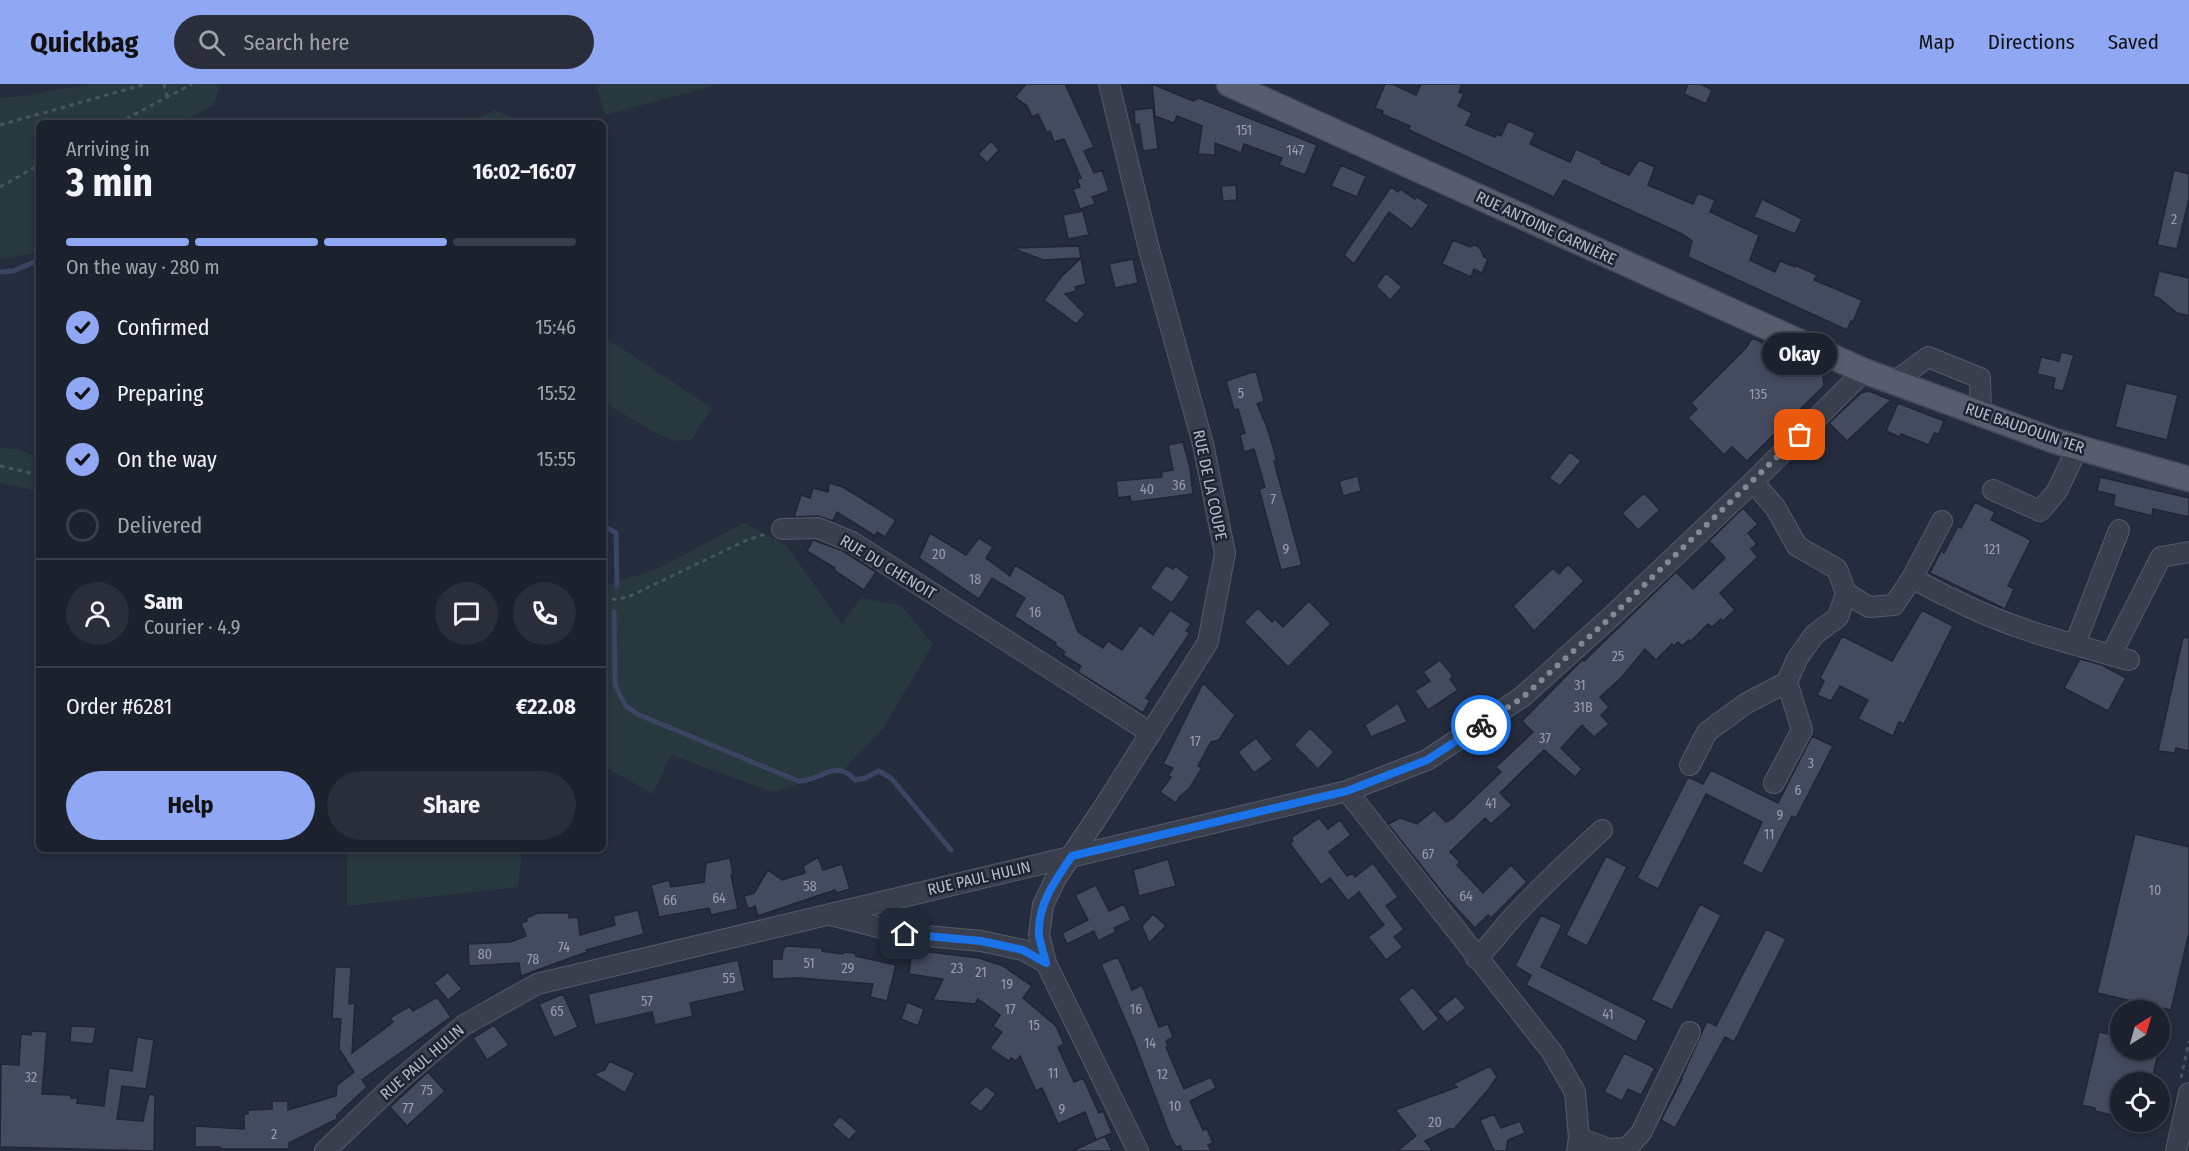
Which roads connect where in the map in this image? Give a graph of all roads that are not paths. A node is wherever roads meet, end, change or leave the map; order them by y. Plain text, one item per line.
1 (1109, 84) edge
2 (1229, 84) edge
3 (1864, 371) junction
4 (1894, 382) junction
5 (1981, 414) junction
6 (2078, 447) junction
7 (2189, 478) edge
8 (1753, 482) junction
9 (1993, 490) dead end
10 (1942, 522) dead end
11 (782, 529) road end
12 (2119, 530) dead end
13 (2189, 552) edge
14 (1912, 578) junction
15 (1846, 593) junction
16 (2075, 644) junction
17 (1787, 682) junction
18 (1151, 733) junction
19 (1690, 765) dead end
20 (1774, 783) dead end
21 (1347, 791) junction
22 (1602, 830) dead end
23 (1072, 856) junction
24 (828, 915) junction
25 (1476, 958) junction
26 (1046, 963) junction
27 (1690, 1032) dead end
28 (2189, 1093) edge
29 (1578, 1144) edge
30 (325, 1151) edge
31 (1138, 1151) edge
32 (2176, 1151) edge

1 - 18 street, RUE DE LA COUPE
2 - 3 main road, RUE ANTOINE CARNIÈRE
3 - 4 main road, RUE BAUDOUIN 1ER
3 - 8 street, RUE PAUL HULIN
4 - 5 main road, RUE BAUDOUIN 1ER
4 - 5 street
5 - 6 main road, RUE BAUDOUIN 1ER
6 - 7 main road, RUE BAUDOUIN 1ER
6 - 9 street
8 - 15 street
8 - 21 street, RUE PAUL HULIN
10 - 14 street
11 - 18 street, RUE DU CHENOIT
12 - 16 street
13 - 16 street
14 - 15 street
14 - 16 street
15 - 17 street
17 - 19 street
17 - 20 street
18 - 23 street, RUE DE LA COUPE
21 - 23 street, RUE PAUL HULIN
21 - 25 street
22 - 25 street
23 - 24 street, RUE PAUL HULIN
23 - 26 street, RUE DE LA COUPE
24 - 26 street
24 - 30 street, RUE PAUL HULIN
25 - 29 street
26 - 31 street, RUE DE LA COUPE
27 - 29 street
28 - 32 street

